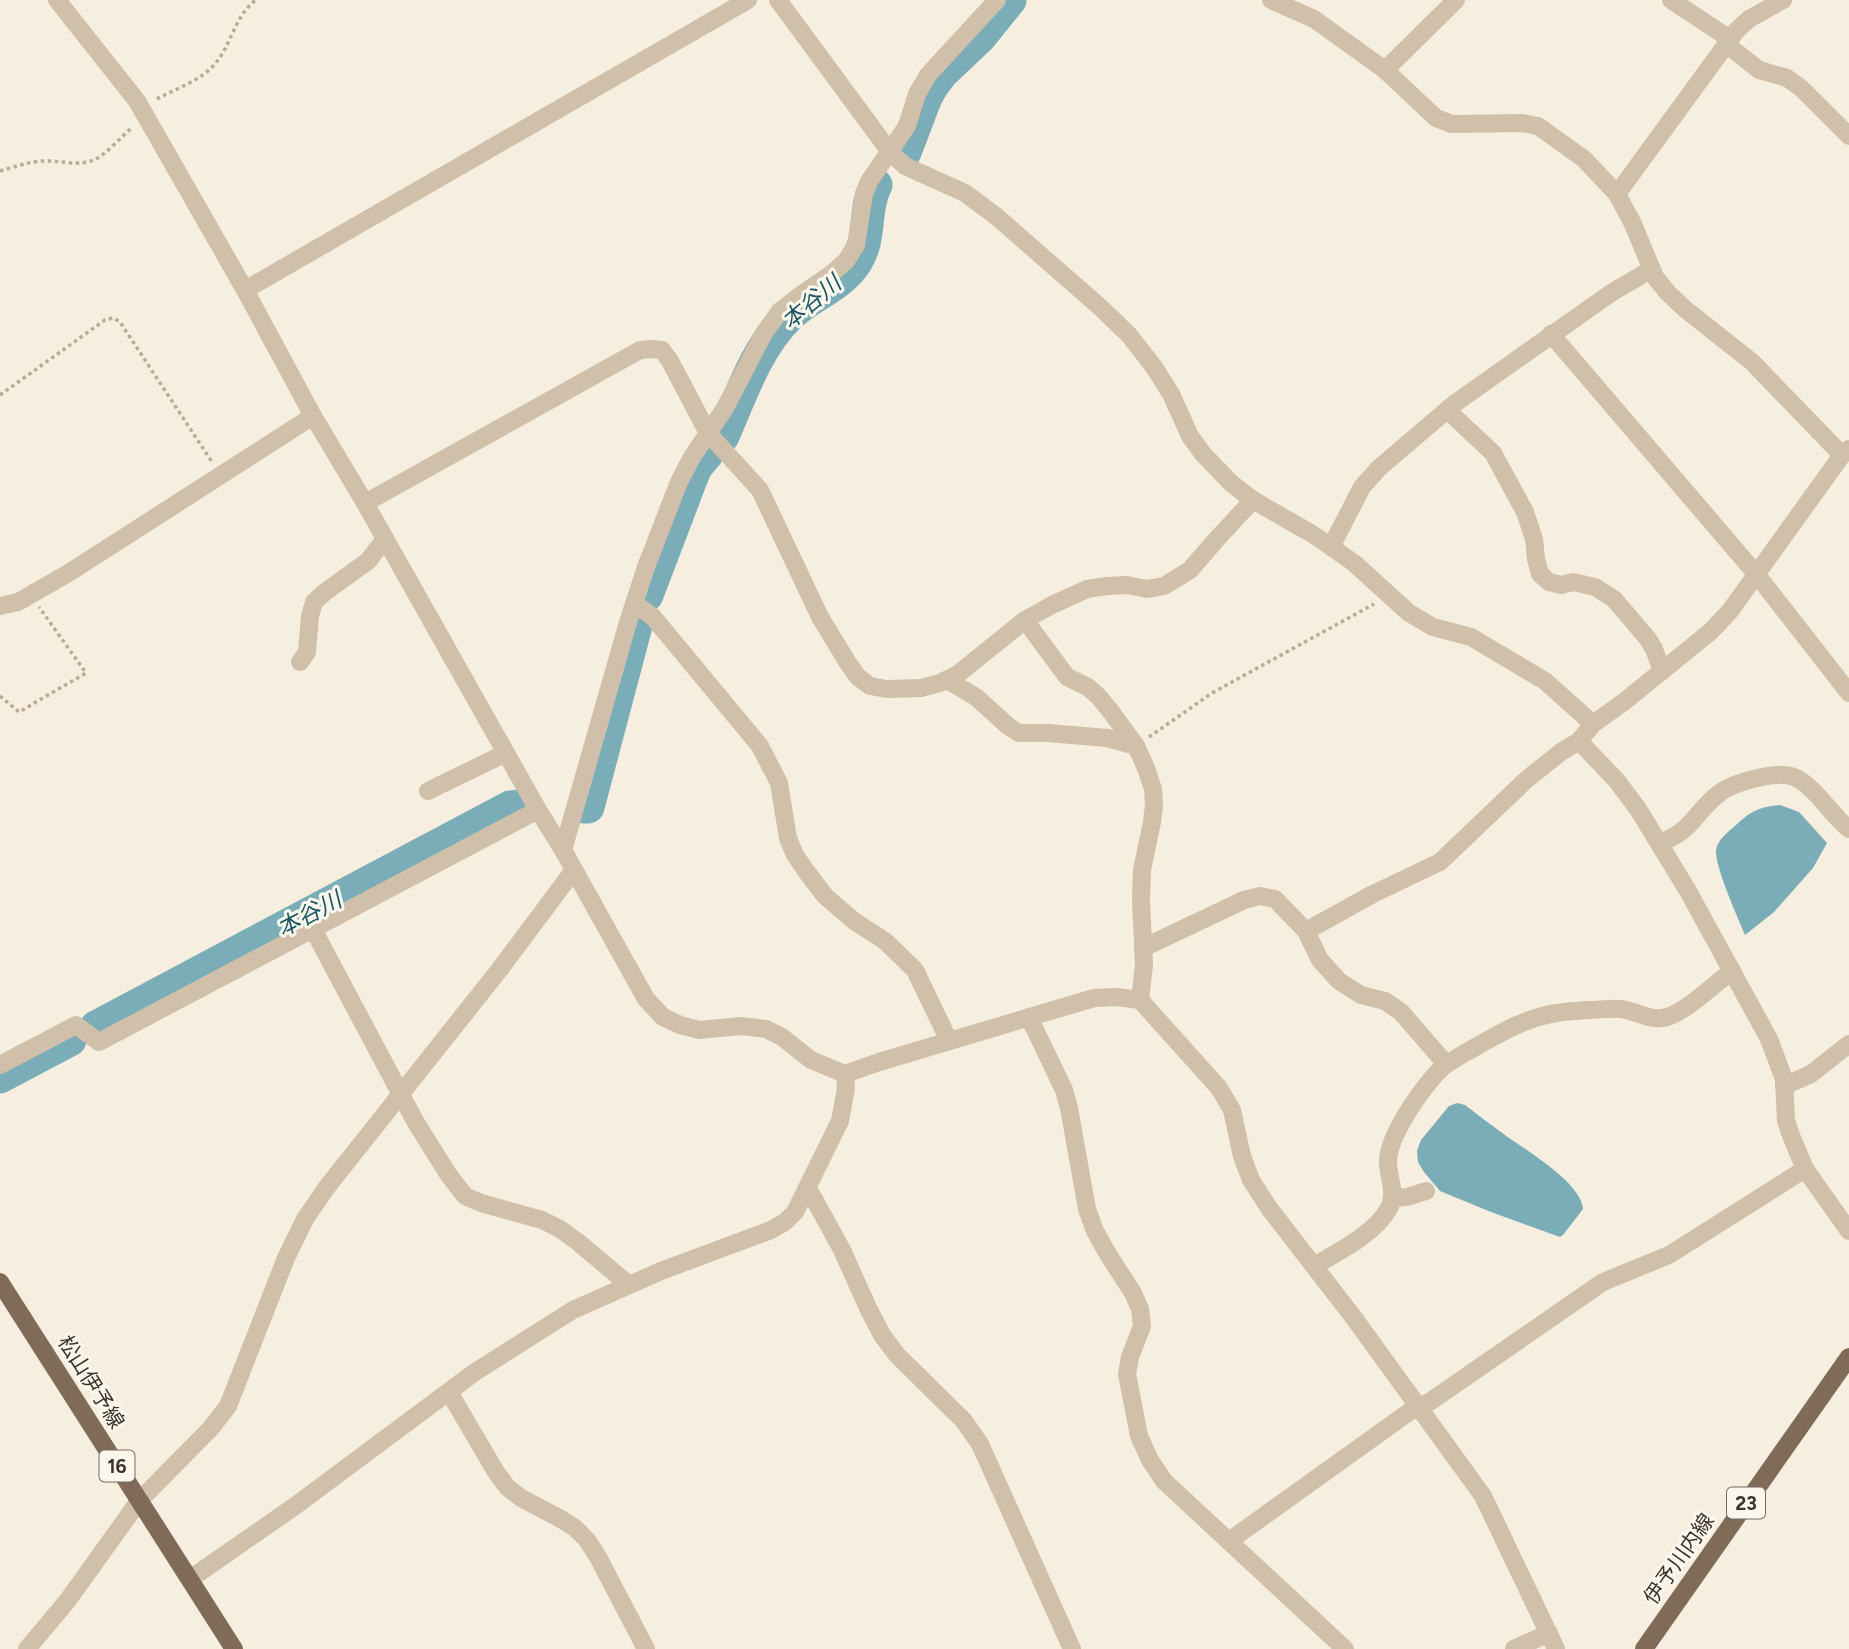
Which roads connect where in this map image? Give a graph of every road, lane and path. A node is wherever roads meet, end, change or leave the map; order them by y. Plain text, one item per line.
1 (57, 0) edge
2 (256, 0) edge
3 (748, 0) edge
4 (778, 0) edge
5 (997, 0) edge
6 (1271, 0) edge
7 (1456, 0) edge
8 (1671, 0) edge
9 (1783, 0) edge
10 (1728, 42) junction
11 (1385, 70) junction
12 (144, 112) junction
13 (1849, 136) edge
14 (890, 152) junction
15 (0, 171) edge
16 (1618, 194) junction
17 (1652, 269) junction
18 (245, 290) junction
19 (1552, 334) junction
20 (0, 395) edge
21 (1447, 410) junction
22 (313, 416) junction
23 (708, 433) junction
24 (1846, 452) edge
25 (221, 475) junction
26 (1253, 500) junction
27 (365, 503) junction
28 (386, 539) junction
29 (1331, 547) junction
30 (1756, 575) junction
31 (31, 595) junction
32 (1390, 596) junction
33 (634, 603) junction
34 (0, 606) edge
35 (1025, 620) junction
36 (300, 662) dead end
37 (1662, 671) junction
38 (947, 680) junction
39 (1849, 693) edge
40 (0, 696) edge
41 (1592, 724) junction
42 (1579, 741) junction
43 (1136, 746) junction
44 (506, 753) junction
45 (428, 792) dead end
46 (538, 810) junction
47 (1849, 830) edge
48 (1660, 844) junction
49 (564, 850) junction
50 (574, 870) junction
51 (313, 929) junction
52 (1306, 931) junction
53 (1143, 948) junction
54 (1732, 971) junction
55 (1140, 1000) junction
56 (1029, 1017) junction
57 (949, 1041) junction
58 (1849, 1044) edge
59 (0, 1065) edge
60 (1446, 1065) junction
61 (845, 1074) junction
62 (1784, 1086) junction
63 (401, 1094) junction
64 (1805, 1168) junction
65 (808, 1188) junction
66 (1426, 1191) dead end
67 (1394, 1198) junction
68 (1849, 1231) edge
69 (1314, 1266) junction
70 (0, 1282) edge
71 (629, 1285) junction
72 (1849, 1357) edge
73 (449, 1392) junction
74 (1419, 1407) junction
75 (139, 1501) junction
76 (1229, 1541) junction
77 (190, 1579) junction
78 (1552, 1641) edge
79 (27, 1649) edge
80 (234, 1649) edge
81 (646, 1649) edge
82 (1072, 1649) edge
83 (1345, 1649) edge
84 (1514, 1649) edge
85 (1644, 1649) edge

1 - 12 street
2 - 12 path
3 - 18 street
4 - 14 street
5 - 14 street
6 - 11 street
7 - 11 street
8 - 10 street
9 - 10 street
10 - 13 street
10 - 16 street
11 - 16 street
12 - 15 path
12 - 18 street
14 - 23 street
14 - 26 street
16 - 17 street
17 - 19 street
17 - 24 street
18 - 22 street
19 - 21 street
19 - 30 street
20 - 25 path
21 - 29 street
21 - 37 street
22 - 25 street
22 - 27 street
23 - 27 street
23 - 33 street
23 - 38 street
24 - 30 street
25 - 31 street
26 - 29 street
26 - 35 street
27 - 28 street
28 - 36 street
28 - 44 street
29 - 32 street
30 - 37 street
30 - 39 street
31 - 34 street
31 - 40 path
32 - 41 street
32 - 43 path
33 - 49 street
33 - 57 street
35 - 38 street
35 - 43 street
37 - 41 street
38 - 43 street
41 - 42 street
42 - 48 street
42 - 52 street
43 - 53 street
44 - 45 street
44 - 46 street
46 - 49 street
46 - 51 street
47 - 48 street
48 - 54 street
49 - 50 street
50 - 61 street
50 - 63 street
51 - 59 street
51 - 63 street
52 - 53 street
52 - 60 street
53 - 55 street
54 - 60 street
54 - 62 street
55 - 56 street
55 - 69 street
56 - 57 street
56 - 76 street
57 - 61 street
58 - 62 street
60 - 67 street
61 - 65 street
62 - 64 street
63 - 71 street
63 - 75 street
64 - 68 street
64 - 74 street
65 - 71 street
65 - 82 street
66 - 67 street
67 - 69 street
69 - 74 street
70 - 75 main road, 松山伊予線 / 16
71 - 73 street
72 - 85 main road, 伊予川内線 / 23
73 - 77 street
73 - 81 street
74 - 76 street
74 - 78 street
75 - 77 main road, 松山伊予線 / 16
75 - 79 street
76 - 83 street
77 - 80 main road, 松山伊予線 / 16
78 - 84 street

